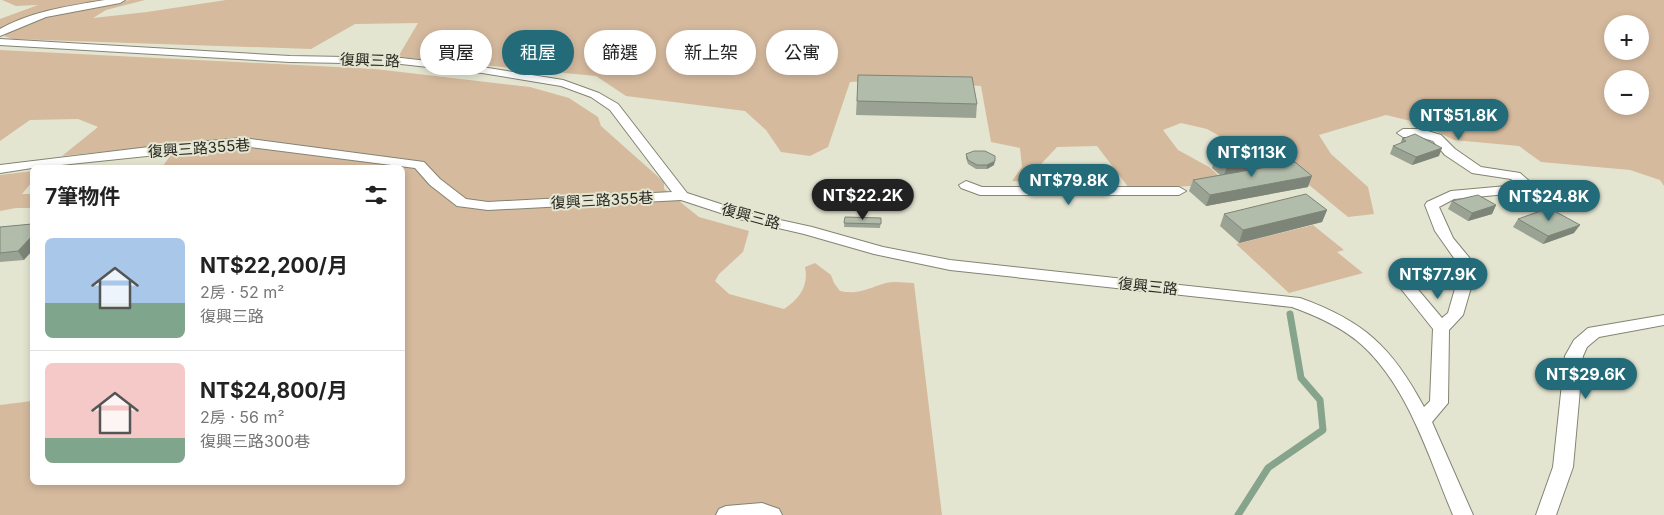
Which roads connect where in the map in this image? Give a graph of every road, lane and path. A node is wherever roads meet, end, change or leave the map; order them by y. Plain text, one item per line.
1 (120, 0) edge
2 (0, 32) edge
3 (0, 42) edge
4 (1403, 133) dead end
5 (30, 165) edge
6 (33, 165) edge
7 (0, 169) edge
8 (966, 185) dead end
9 (1179, 191) dead end
10 (682, 196) junction
11 (1425, 271) dead end
12 (1664, 320) edge
13 (1440, 328) junction
14 (1422, 421) junction
15 (726, 515) edge
16 (772, 515) edge
17 (1463, 515) edge
18 (1546, 515) edge

1 - 2 street
3 - 10 street, 復興三路
4 - 13 street
5 - 7 street, 復興三路355巷
6 - 10 street, 復興三路355巷
8 - 9 street
10 - 14 street, 復興三路
11 - 13 street
12 - 18 street
13 - 14 street
14 - 17 street, 復興三路
15 - 16 street

